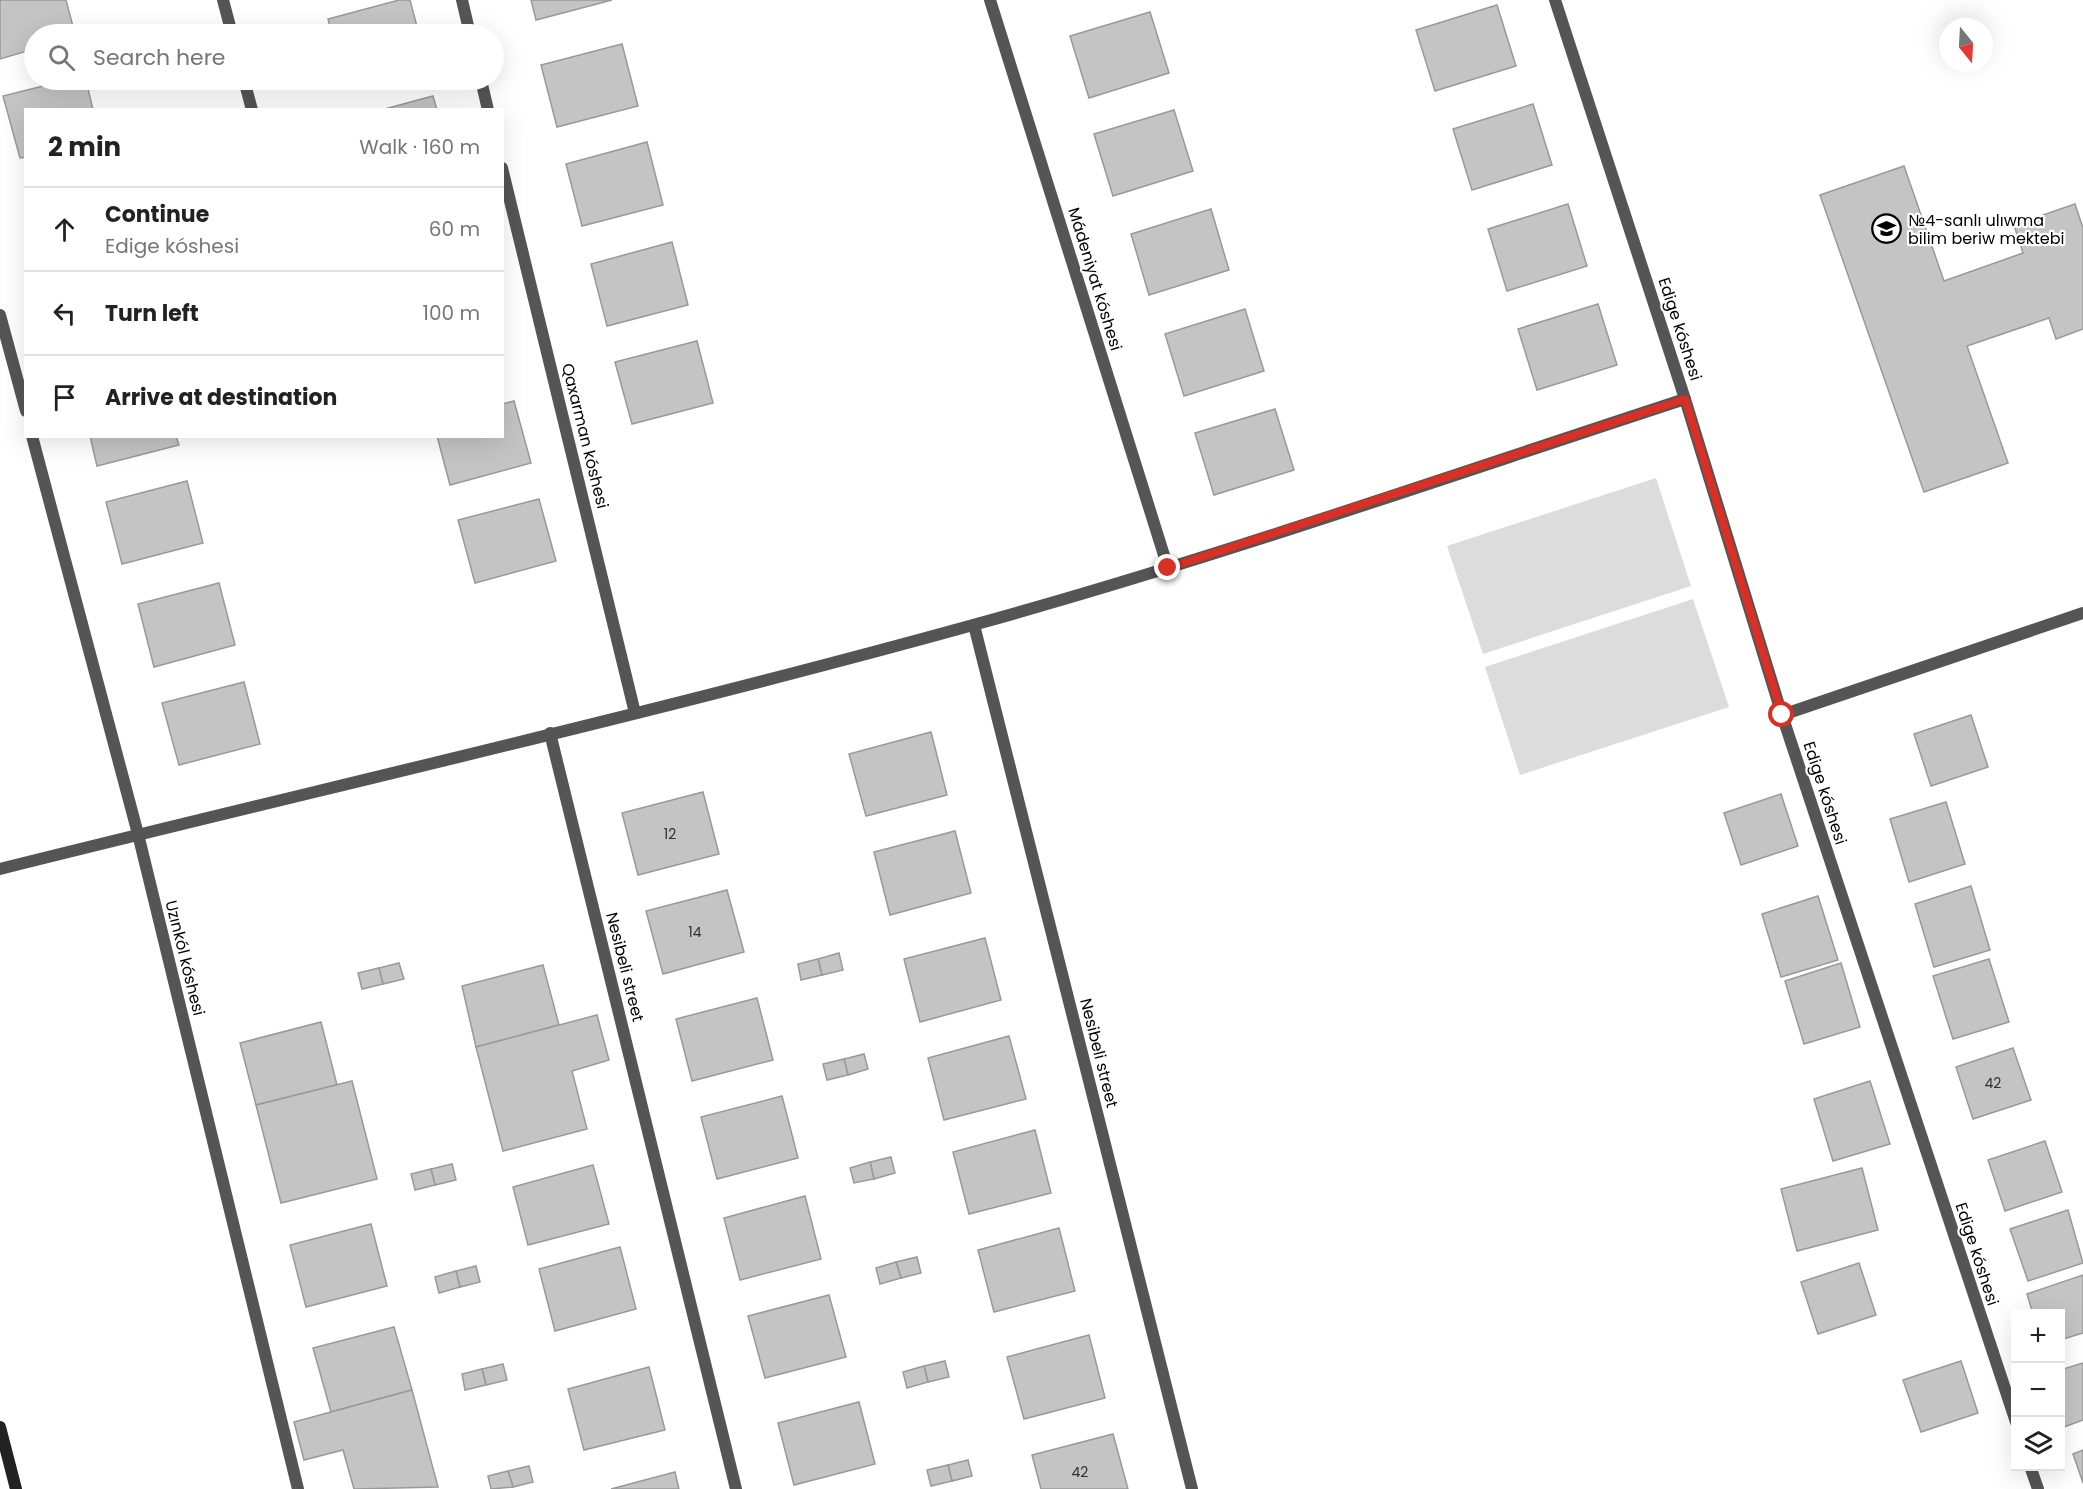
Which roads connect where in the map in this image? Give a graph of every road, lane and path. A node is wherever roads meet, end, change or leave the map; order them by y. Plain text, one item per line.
1 (223, 0) edge
2 (462, 0) edge
3 (990, 0) edge
4 (1555, 0) edge
5 (229, 24) edge
6 (468, 24) edge
7 (247, 90) edge
8 (483, 90) edge
9 (251, 108) edge
10 (488, 108) edge
11 (504, 176) edge
12 (0, 315) edge
13 (1685, 399) junction
14 (24, 404) edge
15 (33, 438) edge
16 (1168, 568) junction
17 (2083, 613) edge
18 (974, 625) junction
19 (635, 713) junction
20 (1782, 715) junction
21 (550, 733) junction
22 (138, 834) junction
23 (0, 869) edge
24 (2014, 1417) edge
25 (0, 1427) edge
26 (2031, 1471) edge
27 (15, 1489) edge
28 (298, 1489) edge
29 (735, 1489) edge
30 (1192, 1489) edge
31 (2038, 1489) edge

1 - 5 street
2 - 6 street
3 - 16 street, Mádeniyat kóshesi
4 - 13 street, Edige kóshesi
7 - 9 street
8 - 10 street
11 - 19 street, Qaxarman kóshesi
12 - 14 street
13 - 16 street
13 - 20 street, Edige kóshesi
15 - 22 street, Uzınkól kóshesi
16 - 18 street
17 - 20 street
18 - 19 street
18 - 30 street, Nesibeli street
19 - 21 street
20 - 24 street, Edige kóshesi
21 - 22 street
21 - 29 street, Nesibeli street
22 - 23 street
22 - 28 street, Uzınkól kóshesi
25 - 27 main road
26 - 31 street

